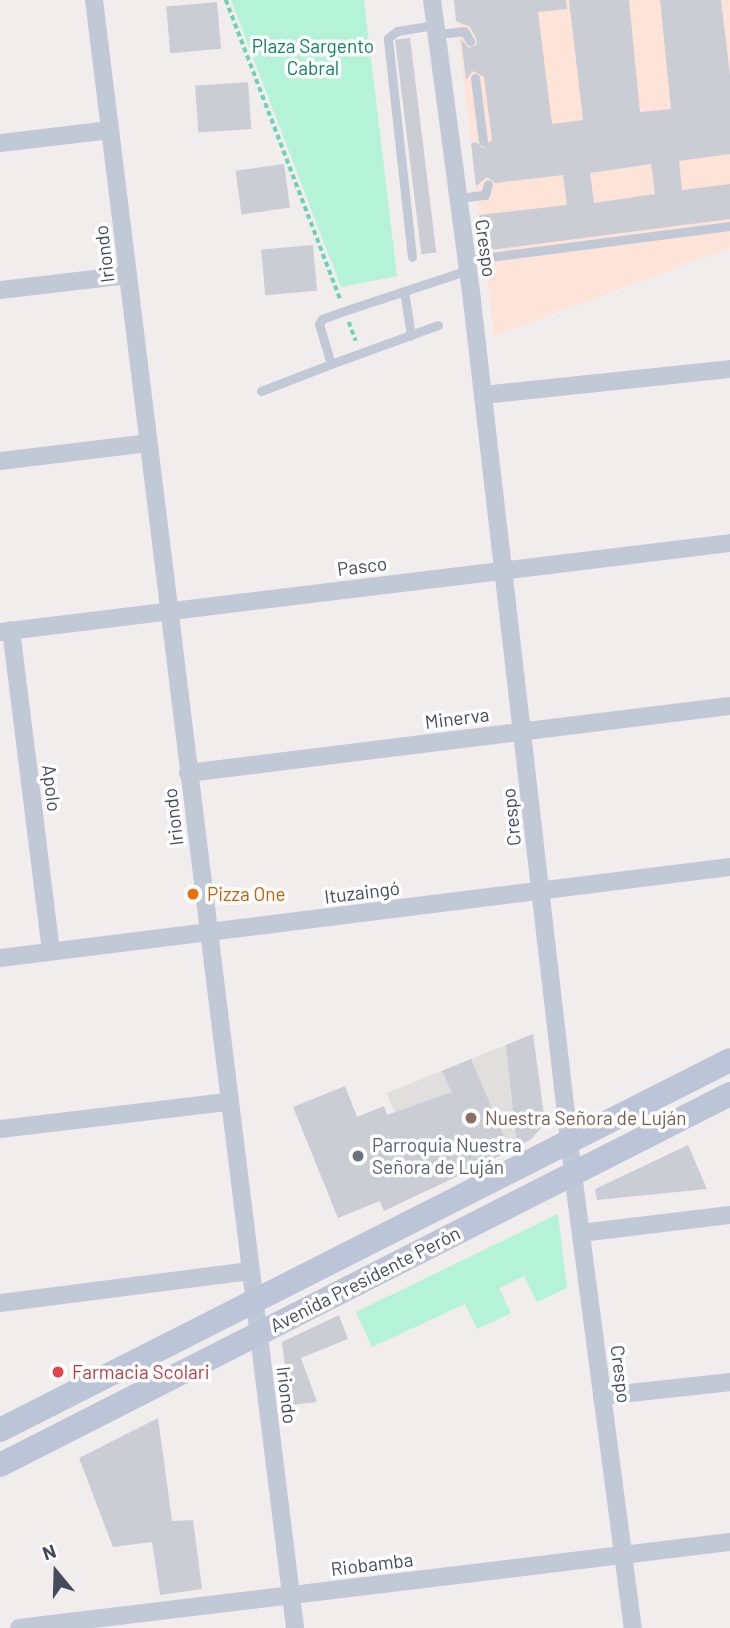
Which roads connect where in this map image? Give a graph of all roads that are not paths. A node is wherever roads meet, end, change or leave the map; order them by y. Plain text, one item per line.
1 (94, 0) edge
2 (432, 0) edge
3 (436, 30) junction
4 (470, 41) dead end
5 (475, 78) dead end
6 (110, 130) junction
7 (483, 141) dead end
8 (0, 143) edge
9 (488, 184) dead end
10 (459, 198) junction
11 (730, 226) edge
12 (412, 257) dead end
13 (467, 265) junction
14 (128, 275) junction
15 (0, 290) edge
16 (404, 291) junction
17 (438, 325) dead end
18 (411, 335) junction
19 (331, 364) junction
20 (730, 369) edge
21 (261, 391) dead end
22 (483, 395) junction
23 (148, 443) junction
24 (0, 461) edge
25 (730, 543) edge
26 (503, 570) junction
27 (169, 611) junction
28 (6, 631) edge
29 (730, 706) edge
30 (522, 731) junction
31 (188, 773) junction
32 (730, 867) edge
33 (540, 891) junction
34 (208, 932) junction
35 (51, 952) junction
36 (0, 958) edge
37 (730, 1060) edge
38 (730, 1094) edge
39 (228, 1102) junction
40 (0, 1129) edge
41 (569, 1141) junction
42 (573, 1174) junction
43 (730, 1215) edge
44 (581, 1233) junction
45 (250, 1271) junction
46 (254, 1301) junction
47 (0, 1303) edge
48 (258, 1334) junction
49 (730, 1382) edge
50 (602, 1396) junction
51 (0, 1430) edge
52 (0, 1465) edge
53 (730, 1542) edge
54 (623, 1555) junction
55 (291, 1595) junction
56 (19, 1628) edge
57 (295, 1628) edge
58 (633, 1628) edge

1 - 6 street, Iriondo
2 - 3 street, Crespo
3 - 4 lane
3 - 10 street, Crespo
3 - 12 lane
5 - 7 lane
6 - 8 street
6 - 14 street, Iriondo
9 - 10 lane
10 - 13 street, Crespo
11 - 13 lane
13 - 16 lane
13 - 22 street, Crespo
14 - 15 street
14 - 23 street, Iriondo
16 - 18 lane
16 - 19 lane
17 - 18 lane
18 - 19 lane
19 - 21 lane
20 - 22 street
22 - 26 street, Crespo
23 - 24 street
23 - 27 street, Iriondo
25 - 26 street, Pasco
26 - 27 street, Pasco
26 - 30 street, Crespo
27 - 28 street, Pasco
27 - 31 street, Iriondo
28 - 35 street, Apolo
29 - 30 street, Minerva
30 - 31 street, Minerva
30 - 33 street, Crespo
31 - 34 street, Iriondo
32 - 33 street, Ituzaingó
33 - 34 street, Ituzaingó
33 - 41 street, Crespo
34 - 35 street, Ituzaingó
34 - 39 street, Iriondo
35 - 36 street, Ituzaingó
37 - 41 main road, Avenida Presidente Perón
38 - 42 main road, Avenida Presidente Perón
39 - 40 street
39 - 45 street, Iriondo
41 - 42 street, Crespo
41 - 46 main road, Avenida Presidente Perón
42 - 44 street, Crespo
42 - 48 main road, Avenida Presidente Perón
43 - 44 street
44 - 50 street, Crespo
45 - 46 street, Iriondo
45 - 47 street
46 - 48 street, Iriondo
46 - 51 main road, Avenida Presidente Perón
48 - 52 main road, Avenida Presidente Perón
48 - 55 street, Iriondo
49 - 50 street
50 - 54 street, Crespo
53 - 54 street, Riobamba
54 - 55 street, Riobamba
54 - 58 street, Crespo
55 - 56 street, Riobamba
55 - 57 street, Iriondo

